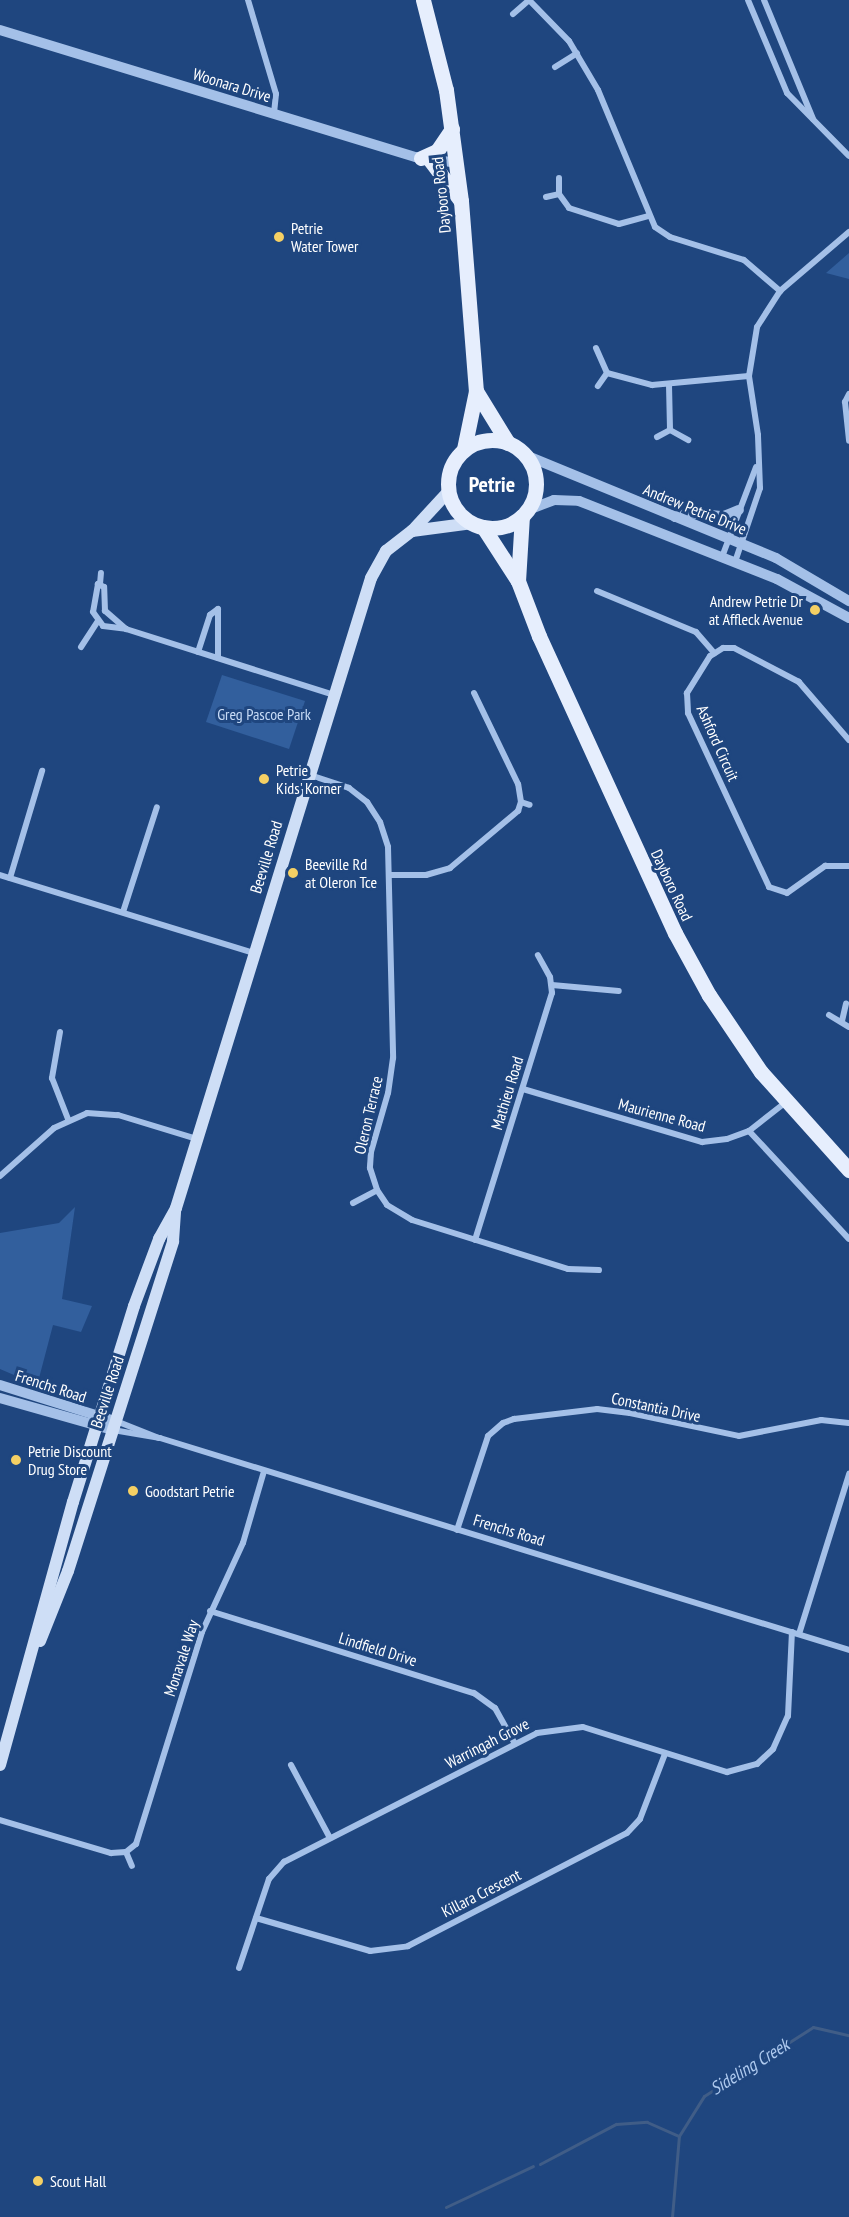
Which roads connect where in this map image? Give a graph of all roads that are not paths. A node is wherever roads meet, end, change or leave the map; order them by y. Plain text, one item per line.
1 (248, 0) edge
2 (423, 0) edge
3 (529, 0) edge
4 (748, 0) edge
5 (765, 0) edge
6 (513, 14) dead end
7 (0, 30) edge
8 (577, 53) junction
9 (555, 67) dead end
10 (273, 113) junction
11 (814, 121) junction
12 (452, 129) junction
13 (849, 156) edge
14 (426, 159) junction
15 (457, 163) junction
16 (559, 178) dead end
17 (559, 195) junction
18 (546, 197) dead end
19 (461, 201) junction
20 (649, 216) junction
21 (849, 232) edge
22 (780, 291) junction
23 (596, 348) dead end
24 (607, 373) junction
25 (749, 376) junction
26 (669, 385) junction
27 (598, 386) dead end
28 (476, 391) junction
29 (849, 394) edge
30 (670, 430) junction
31 (657, 437) dead end
32 (688, 440) dead end
33 (849, 441) edge
34 (508, 443) junction
35 (464, 449) junction
36 (525, 455) junction
37 (758, 463) junction
38 (448, 492) junction
39 (740, 510) junction
40 (525, 513) junction
41 (675, 517) junction
42 (477, 525) junction
43 (412, 531) junction
44 (730, 540) junction
45 (742, 545) junction
46 (722, 557) junction
47 (735, 562) junction
48 (101, 573) dead end
49 (518, 581) junction
50 (100, 584) junction
51 (597, 591) dead end
52 (849, 601) edge
53 (849, 618) edge
54 (98, 622) junction
55 (126, 629) junction
56 (81, 647) dead end
57 (198, 652) junction
58 (714, 653) junction
59 (218, 658) junction
60 (474, 693) dead end
61 (334, 694) junction
62 (849, 740) edge
63 (42, 771) dead end
64 (309, 774) junction
65 (521, 802) junction
66 (530, 805) dead end
67 (157, 807) dead end
68 (849, 866) edge
69 (0, 875) edge
70 (390, 875) junction
71 (10, 878) junction
72 (123, 912) junction
73 (254, 953) junction
74 (538, 955) dead end
75 (552, 985) junction
76 (619, 991) dead end
77 (846, 1002) dead end
78 (829, 1015) dead end
79 (842, 1021) junction
80 (849, 1027) edge
81 (60, 1032) dead end
82 (523, 1089) junction
83 (786, 1102) junction
84 (68, 1119) junction
85 (749, 1131) junction
86 (197, 1139) junction
87 (849, 1170) edge
88 (0, 1176) edge
89 (377, 1190) junction
90 (353, 1203) dead end
91 (176, 1208) junction
92 (849, 1239) edge
93 (475, 1240) junction
94 (599, 1270) dead end
95 (0, 1385) edge
96 (0, 1398) edge
97 (98, 1421) junction
98 (849, 1423) edge
99 (114, 1425) junction
100 (264, 1471) junction
101 (849, 1474) edge
102 (457, 1530) junction
103 (210, 1611) junction
104 (795, 1633) junction
105 (35, 1650) junction
106 (849, 1650) edge
107 (515, 1744) junction
108 (665, 1754) junction
109 (0, 1765) edge
110 (291, 1765) dead end
111 (0, 1820) edge
112 (330, 1838) junction
113 (126, 1852) junction
114 (132, 1866) dead end
115 (256, 1918) junction
116 (239, 1968) dead end

1 - 10 street
2 - 12 main road, Dayboro Road
3 - 6 street
3 - 8 street
4 - 11 street
5 - 11 street
7 - 10 street, Woonara Drive
8 - 9 street
8 - 20 street
10 - 14 street, Woonara Drive
11 - 13 street
12 - 14 main road
12 - 15 main road, Dayboro Road
14 - 15 street, Woonara Drive
14 - 19 main road
15 - 19 main road, Dayboro Road
16 - 17 street
17 - 18 street
17 - 20 street
19 - 28 main road, Dayboro Road
20 - 22 street
21 - 22 street
22 - 25 street
23 - 24 street
24 - 26 street
24 - 27 street
25 - 26 street
25 - 37 street
26 - 30 street
28 - 34 main road, Dayboro Road
28 - 35 main road, Dayboro Road
29 - 33 street
30 - 31 street
30 - 32 street
34 - 35 main road
34 - 36 main road
35 - 38 main road
36 - 40 main road
36 - 41 street, Andrew Petrie Drive
37 - 39 street
37 - 45 street
38 - 42 main road
38 - 43 main road, Beeville Road
39 - 41 street
39 - 44 street
40 - 42 main road
40 - 46 street, Andrew Petrie Drive
40 - 49 main road, Dayboro Road
41 - 44 street, Andrew Petrie Drive
42 - 43 main road, Beeville Road
42 - 49 main road, Dayboro Road
43 - 61 main road, Beeville Road
44 - 45 street, Andrew Petrie Drive
44 - 46 street
45 - 47 street
45 - 52 street, Andrew Petrie Drive
46 - 47 street, Andrew Petrie Drive
47 - 53 street, Andrew Petrie Drive
48 - 50 street
49 - 83 main road, Dayboro Road
50 - 54 street
50 - 55 street
51 - 58 street
54 - 55 street
54 - 56 street
55 - 57 street
57 - 59 street
57 - 59 street
58 - 62 street
58 - 68 street, Ashford Circuit
59 - 61 street
60 - 65 street
61 - 64 main road, Beeville Road
63 - 71 street
64 - 70 street, Oleron Terrace
64 - 73 main road, Beeville Road
65 - 66 street
65 - 70 street
67 - 72 street
69 - 71 street
70 - 89 street, Oleron Terrace
71 - 72 street
72 - 73 street
73 - 86 main road, Beeville Road
74 - 75 street
75 - 76 street
75 - 82 street, Mathieu Road
77 - 79 street
78 - 79 street
79 - 80 street
81 - 84 street
82 - 85 street, Maurienne Road
82 - 93 street, Mathieu Road
83 - 85 street, Maurienne Road
83 - 87 main road, Dayboro Road
84 - 86 street
84 - 88 street
85 - 92 street
86 - 91 main road, Beeville Road
89 - 90 street
89 - 93 street
91 - 97 main road, Beeville Road
91 - 99 main road, Beeville Road
93 - 94 street
95 - 97 street, Frenchs Road
96 - 97 street, Frenchs Road
97 - 99 street, Frenchs Road
97 - 105 main road, Beeville Road
98 - 102 street, Constantia Drive
99 - 100 street, Frenchs Road
99 - 105 main road, Beeville Road
100 - 102 street, Frenchs Road
100 - 103 street, Monavale Way
101 - 104 street, Warringah Grove
102 - 104 street, Frenchs Road
103 - 107 street, Lindfield Drive
103 - 113 street, Monavale Way
104 - 106 street, Frenchs Road
104 - 108 street, Warringah Grove
105 - 109 main road, Beeville Road
107 - 108 street, Warringah Grove
107 - 112 street, Warringah Grove
108 - 115 street, Killara Crescent
110 - 112 street
111 - 113 street
112 - 115 street, Warringah Grove
113 - 114 street
115 - 116 street, Warringah Grove

